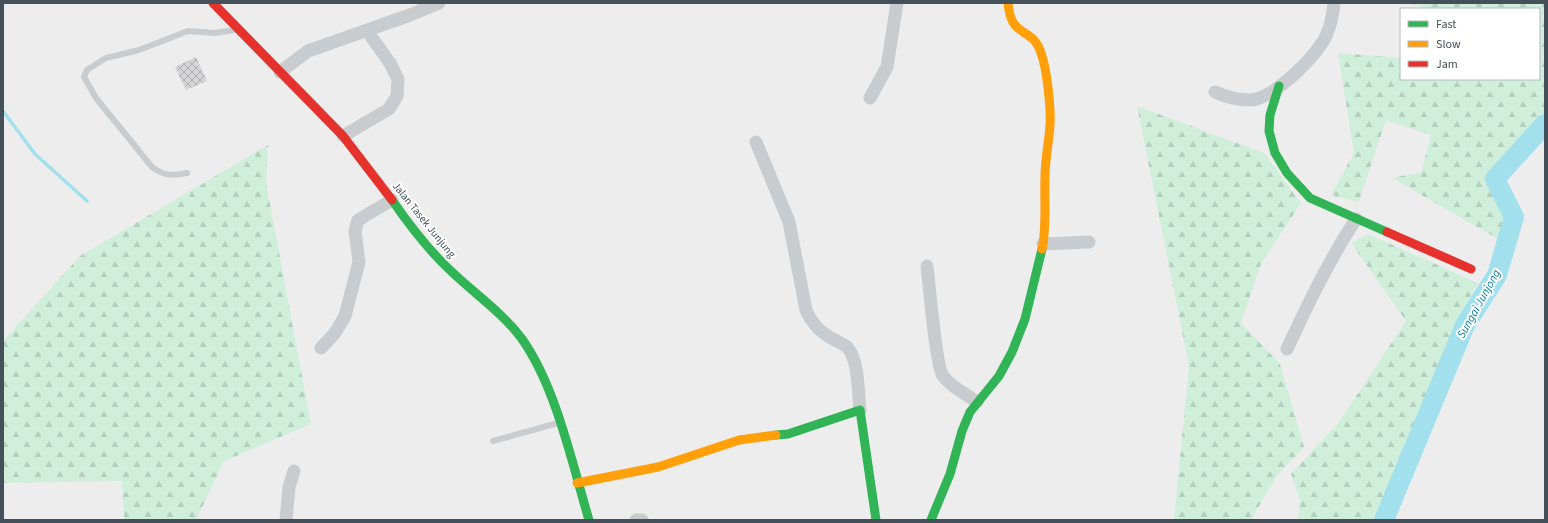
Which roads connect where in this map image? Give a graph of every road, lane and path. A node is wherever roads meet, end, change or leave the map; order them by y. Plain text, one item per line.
1 (214, 3) edge
2 (439, 3) edge
3 (897, 3) edge
4 (1008, 3) edge
5 (1334, 3) edge
6 (238, 29) junction
7 (367, 31) junction
8 (280, 72) junction
9 (1279, 86) junction
10 (1215, 92) dead end
11 (870, 98) dead end
12 (343, 136) junction
13 (756, 142) dead end
14 (187, 173) dead end
15 (392, 200) junction
16 (1356, 219) junction
17 (1089, 242) dead end
18 (1043, 244) junction
19 (927, 266) dead end
20 (1471, 269) dead end
21 (321, 348) dead end
22 (1287, 349) dead end
23 (977, 402) junction
24 (860, 410) junction
25 (558, 423) junction
26 (493, 441) dead end
27 (294, 471) dead end
28 (577, 482) junction
29 (286, 520) edge
30 (590, 520) edge
31 (636, 520) edge
32 (642, 520) edge
33 (876, 520) edge
34 (931, 520) edge

1 - 6 street, Jalan Tasek Junjung
2 - 7 street
3 - 11 street
4 - 18 street
5 - 9 street
6 - 8 street, Jalan Tasek Junjung
6 - 14 lane
7 - 8 street
7 - 12 street
8 - 12 street, Jalan Tasek Junjung
9 - 10 street
9 - 16 street
12 - 15 street, Jalan Tasek Junjung
13 - 24 street
15 - 21 street
15 - 25 street, Jalan Tasek Junjung
16 - 20 street
16 - 22 street
17 - 18 street
18 - 23 street
19 - 23 street
23 - 34 street
24 - 28 street
24 - 33 street
25 - 26 lane
25 - 28 street, Jalan Tasek Junjung
27 - 29 street
28 - 30 street, Jalan Tasek Junjung
31 - 32 street

